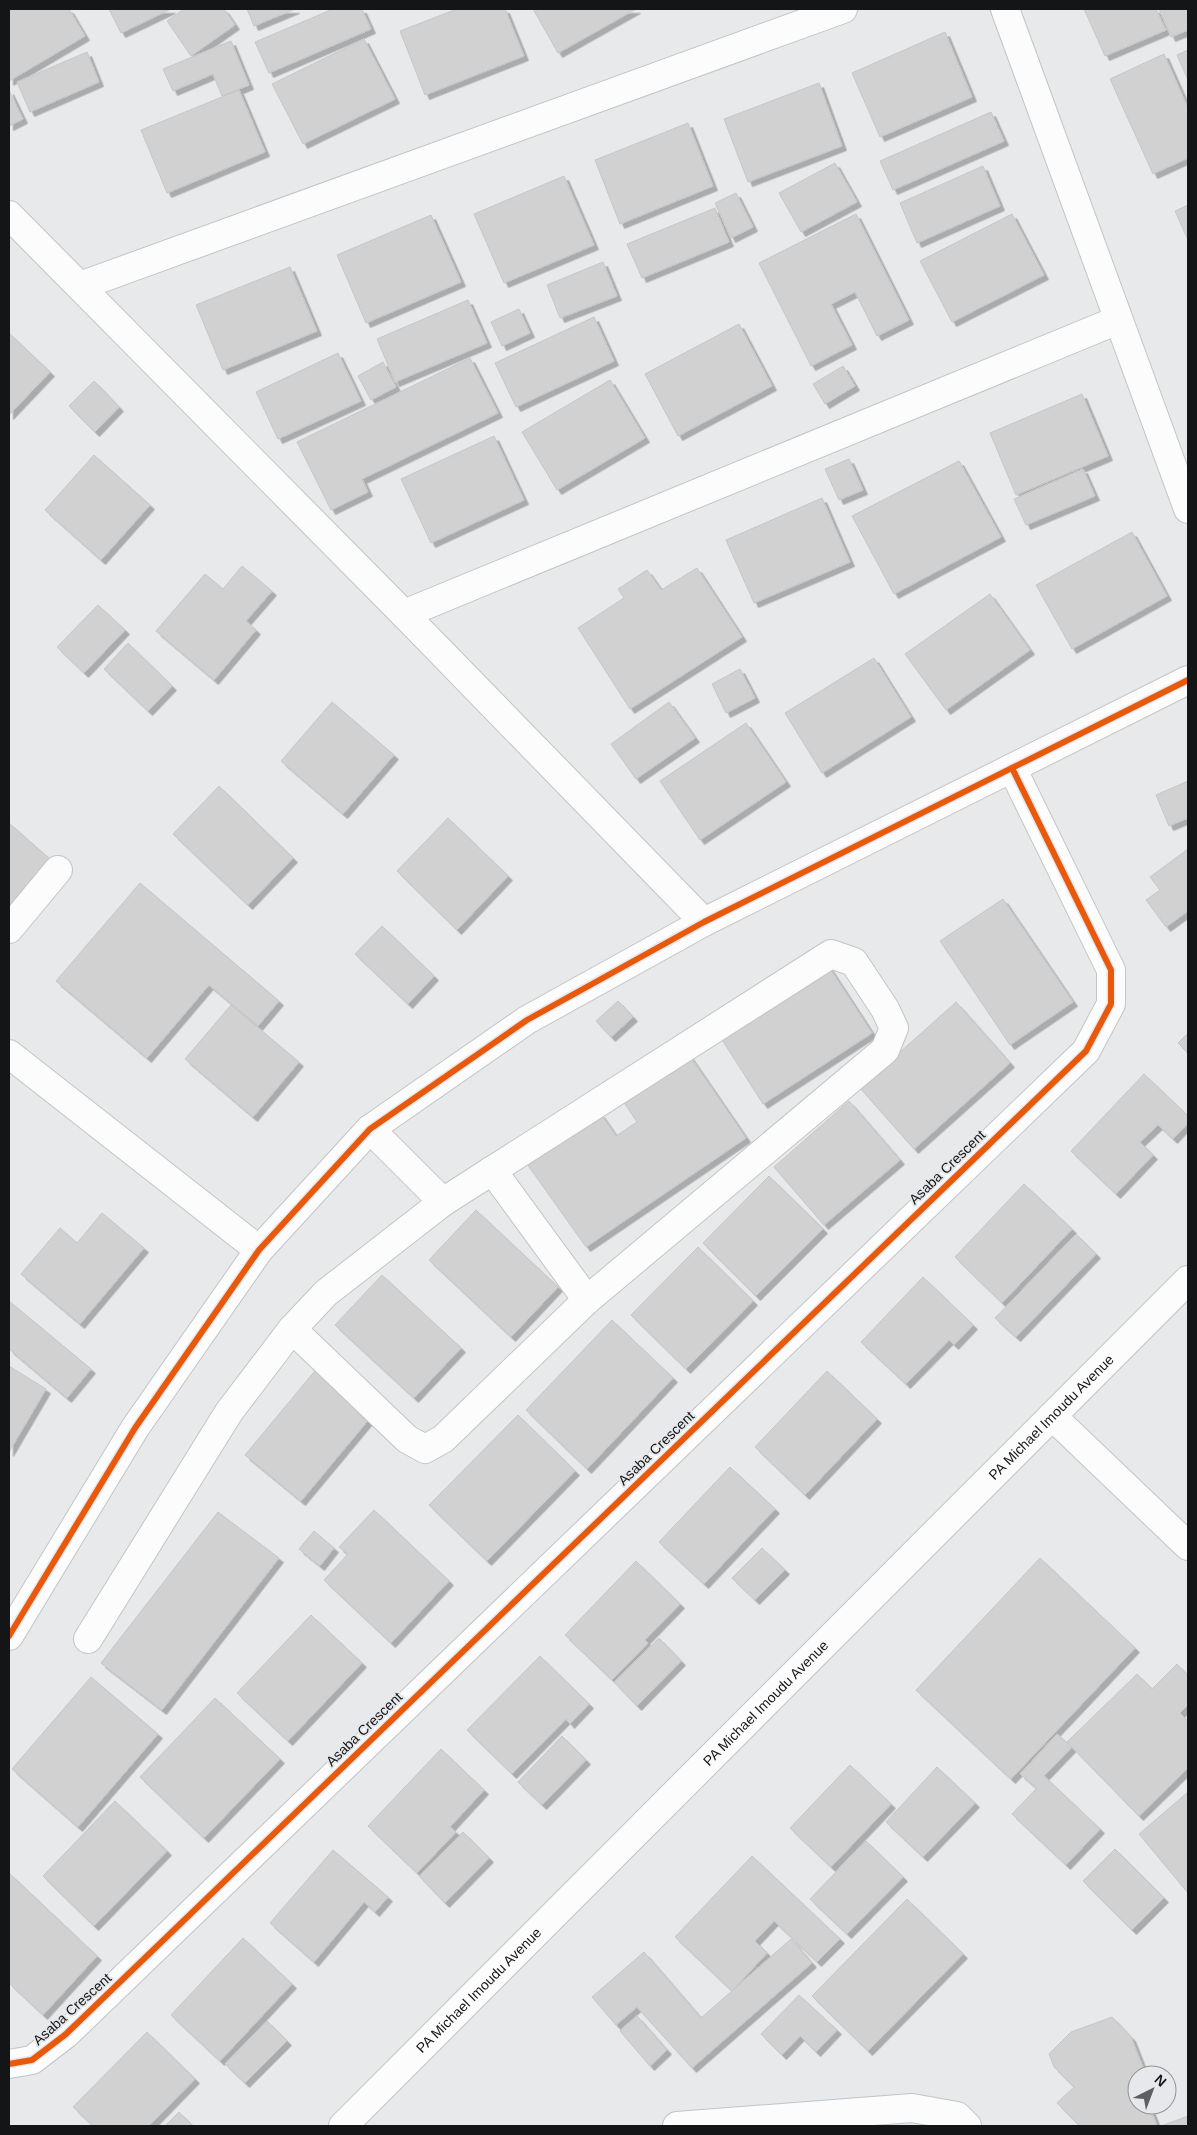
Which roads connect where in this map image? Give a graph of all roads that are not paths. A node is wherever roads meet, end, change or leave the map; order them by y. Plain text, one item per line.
1 (843, 9) edge
2 (1005, 9) edge
3 (9, 215) edge
4 (80, 286) junction
5 (1118, 320) junction
6 (1188, 509) edge
7 (404, 614) junction
8 (1188, 680) edge
9 (1012, 768) junction
10 (58, 870) dead end
11 (704, 922) junction
12 (9, 929) edge
13 (9, 1054) edge
14 (370, 1129) junction
15 (492, 1170) junction
16 (443, 1202) junction
17 (259, 1250) junction
18 (1188, 1280) edge
19 (587, 1300) junction
20 (292, 1329) junction
21 (1052, 1416) junction
22 (1188, 1546) edge
23 (9, 1636) edge
24 (88, 1638) dead end
25 (9, 2064) edge
26 (343, 2126) edge
27 (677, 2126) edge
28 (967, 2126) edge

1 - 4 street
2 - 5 street
3 - 4 street
4 - 7 street
5 - 6 street
5 - 7 street
7 - 11 street
8 - 9 street
9 - 11 street
9 - 25 street, Asaba Crescent
10 - 12 street
11 - 14 street
13 - 17 street
14 - 16 street
14 - 17 street
15 - 16 street
15 - 19 street
15 - 19 street
16 - 20 street
17 - 23 street
18 - 21 street, PA Michael Imoudu Avenue
19 - 20 street
20 - 24 street
21 - 22 street
21 - 26 street, PA Michael Imoudu Avenue
27 - 28 street

